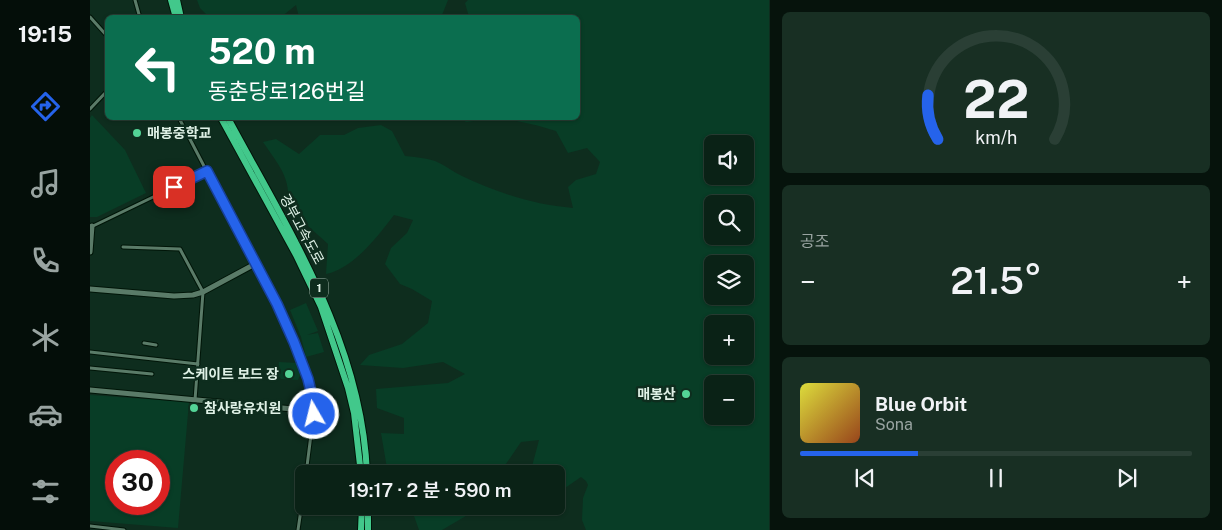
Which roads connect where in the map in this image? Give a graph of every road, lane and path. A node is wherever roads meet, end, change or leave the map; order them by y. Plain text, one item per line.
1 (135, 0) edge
2 (171, 0) edge
3 (177, 0) edge
4 (139, 15) edge
5 (175, 15) edge
6 (180, 15) edge
7 (90, 17) edge
8 (105, 34) edge
9 (105, 93) edge
10 (90, 109) edge
11 (179, 120) edge
12 (223, 120) edge
13 (229, 120) edge
14 (207, 171) junction
15 (91, 226) edge
16 (123, 247) dead end
17 (90, 252) edge
18 (255, 264) junction
19 (90, 289) edge
20 (203, 292) junction
21 (144, 343) dead end
22 (156, 344) dead end
23 (90, 352) edge
24 (198, 364) junction
25 (90, 368) edge
26 (152, 374) dead end
27 (90, 390) edge
28 (195, 400) junction
29 (314, 411) junction
30 (307, 465) edge
31 (360, 465) edge
32 (366, 465) edge
33 (300, 515) edge
34 (362, 515) edge
35 (368, 515) edge
36 (90, 526) edge
37 (124, 530) edge
38 (298, 530) edge
39 (361, 530) edge
40 (368, 530) edge

1 - 4 street
2 - 5 highway
3 - 6 highway
7 - 8 street
9 - 10 street
11 - 14 street
12 - 31 highway, 경부고속도로 / 1
13 - 32 highway, 경부고속도로 / 1
14 - 15 street
14 - 18 street
15 - 17 main road
16 - 20 street
18 - 20 main road
18 - 29 street
19 - 20 main road
20 - 24 street
21 - 22 street
23 - 24 street
24 - 28 street
25 - 26 street
27 - 28 main road
28 - 29 main road
29 - 30 street
33 - 38 street
34 - 39 highway
35 - 40 highway
36 - 37 street

